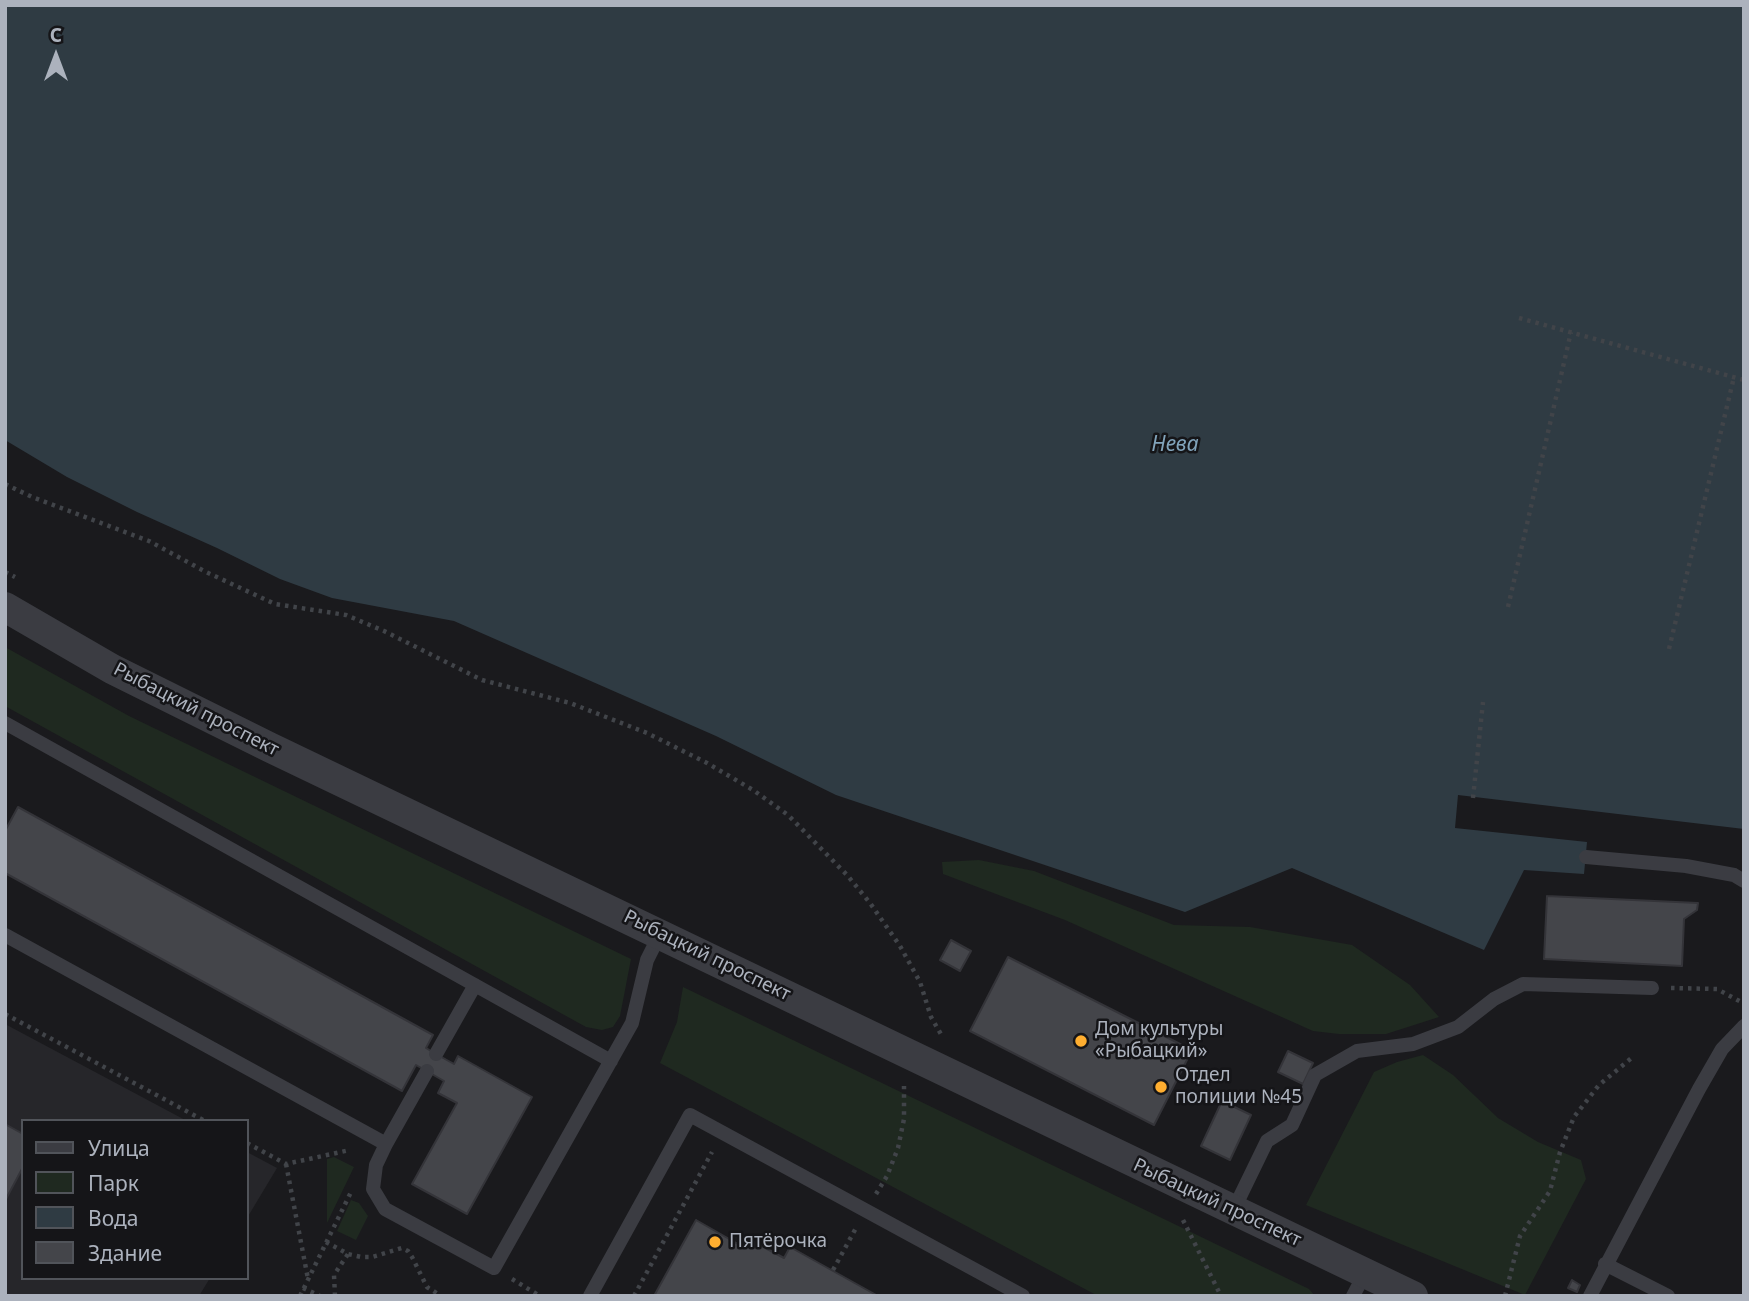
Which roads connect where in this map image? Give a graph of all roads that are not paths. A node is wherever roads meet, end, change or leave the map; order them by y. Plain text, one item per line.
1 (5, 607) edge
2 (5, 724) edge
3 (1586, 856) dead end
4 (1744, 881) edge
5 (660, 934) junction
6 (5, 935) edge
7 (475, 985) junction
8 (1652, 988) road end
9 (1744, 1026) edge
10 (436, 1054) dead end
11 (611, 1061) junction
12 (427, 1071) dead end
13 (386, 1144) junction
14 (1233, 1211) junction
15 (1605, 1264) junction
16 (1359, 1284) edge
17 (590, 1296) edge
18 (1023, 1296) edge
19 (1413, 1296) edge
20 (1590, 1296) edge
21 (1668, 1296) edge

1 - 5 street, Рыбацкий проспект
2 - 7 lane
3 - 4 lane
5 - 11 lane
5 - 14 street, Рыбацкий проспект
6 - 13 lane
7 - 10 lane
7 - 11 lane
8 - 14 lane
9 - 15 lane
11 - 13 lane
12 - 13 lane
14 - 16 street, Рыбацкий проспект
15 - 20 lane
15 - 21 lane
16 - 19 street, Рыбацкий проспект
17 - 18 lane

